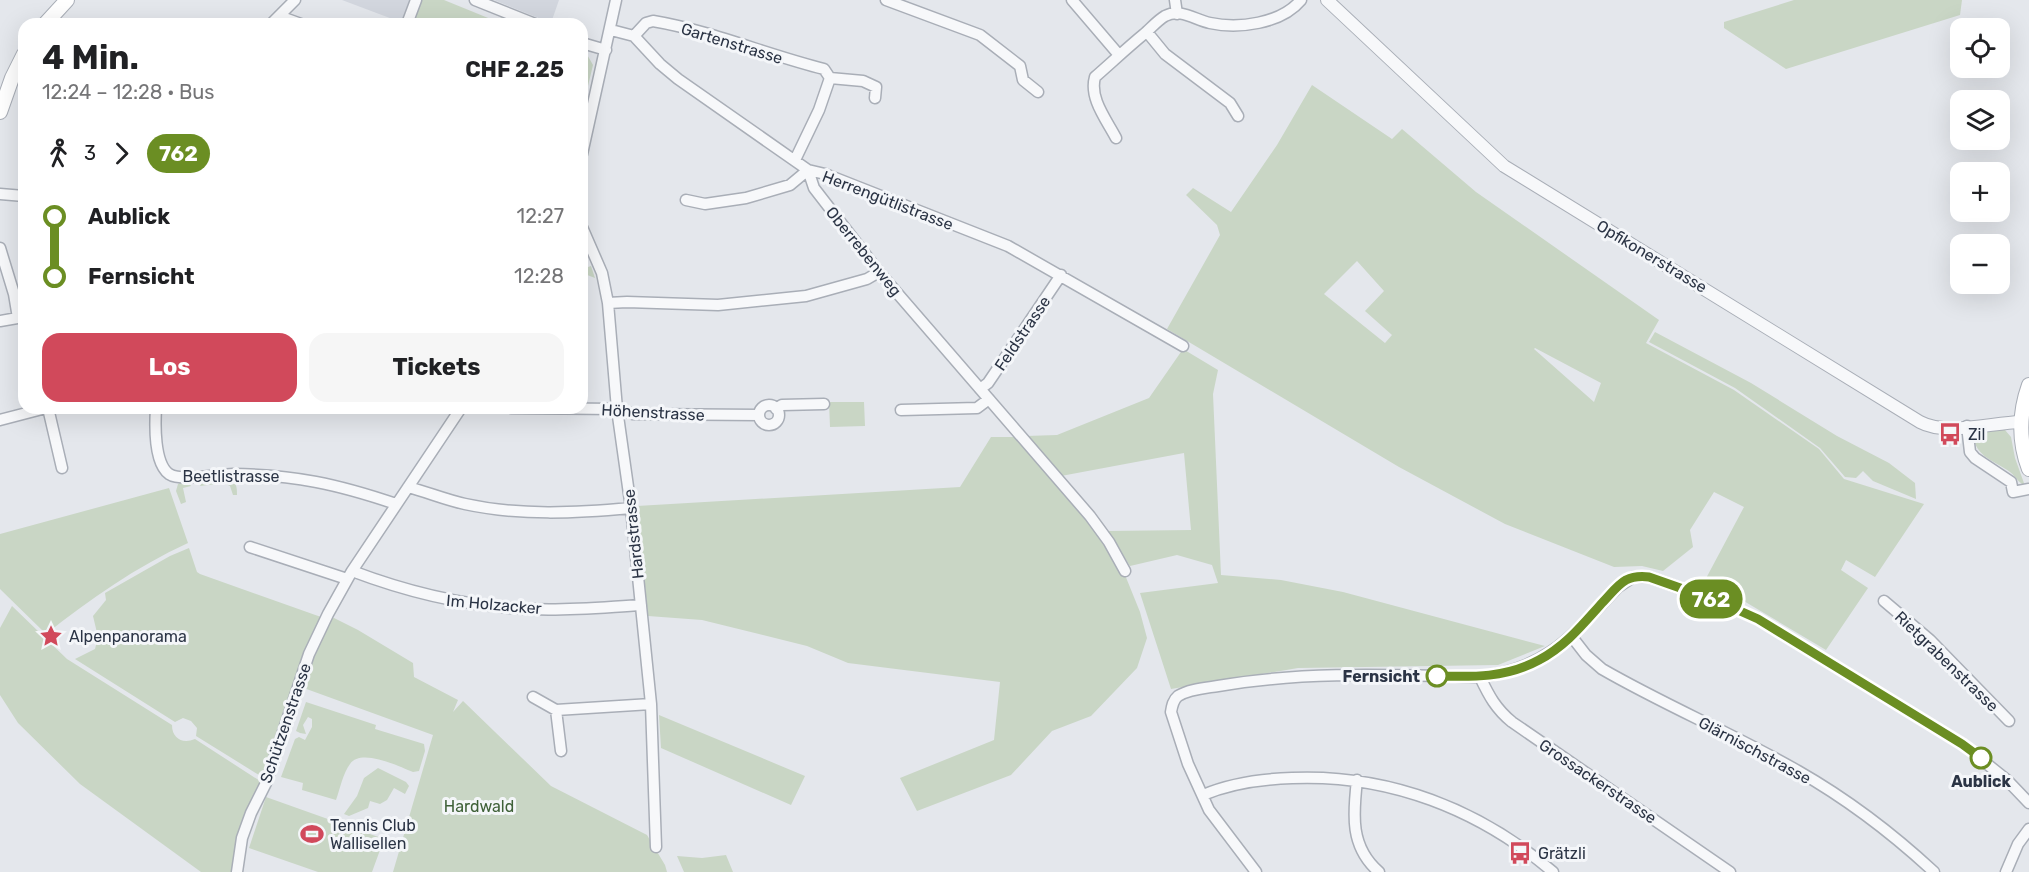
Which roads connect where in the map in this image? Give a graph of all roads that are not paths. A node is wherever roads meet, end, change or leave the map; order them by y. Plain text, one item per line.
1 (67, 0) edge
2 (295, 0) edge
3 (416, 0) edge
4 (475, 0) edge
5 (616, 0) edge
6 (886, 0) edge
7 (1072, 0) edge
8 (1175, 0) edge
9 (1301, 0) edge
10 (1327, 0) edge
11 (1177, 14) junction
12 (50, 18) edge
13 (277, 18) edge
14 (409, 18) edge
15 (520, 18) edge
16 (611, 30) junction
17 (1147, 32) junction
18 (634, 36) junction
19 (588, 45) edge
20 (606, 50) junction
21 (1119, 55) junction
22 (18, 66) edge
23 (830, 78) junction
24 (1038, 92) dead end
25 (875, 98) dead end
26 (0, 112) edge
27 (1238, 116) dead end
28 (588, 117) edge
29 (1116, 138) dead end
30 (795, 160) junction
31 (808, 170) junction
32 (0, 194) edge
33 (18, 196) edge
34 (686, 200) dead end
35 (588, 241) edge
36 (0, 248) edge
37 (879, 272) junction
38 (1061, 274) junction
39 (608, 303) junction
40 (18, 307) edge
41 (18, 318) edge
42 (0, 321) edge
43 (1183, 346) dead end
44 (2029, 385) edge
45 (980, 389) junction
46 (989, 399) junction
47 (824, 404) dead end
48 (588, 409) edge
49 (617, 409) junction
50 (776, 409) junction
51 (901, 410) dead end
52 (24, 414) edge
53 (48, 414) edge
54 (156, 414) edge
55 (457, 414) edge
56 (759, 415) junction
57 (0, 420) edge
58 (2020, 422) junction
59 (1967, 426) junction
60 (62, 468) dead end
61 (2029, 468) edge
62 (408, 487) junction
63 (2029, 489) edge
64 (396, 504) junction
65 (631, 508) junction
66 (250, 547) dead end
67 (1125, 570) dead end
68 (349, 575) junction
69 (1884, 601) dead end
70 (641, 605) junction
71 (1572, 637) junction
72 (1480, 677) junction
73 (533, 697) dead end
74 (651, 705) junction
75 (555, 710) junction
76 (2009, 721) dead end
77 (561, 751) dead end
78 (1357, 780) junction
79 (1203, 795) junction
80 (2029, 803) edge
81 (2029, 829) edge
82 (656, 847) dead end
83 (237, 872) edge
84 (1256, 872) edge
85 (1379, 872) edge
86 (1553, 872) edge
87 (1730, 872) edge
88 (1934, 872) edge
89 (2006, 872) edge

1 - 12 main road
2 - 13 street
3 - 14 street
4 - 15 street
5 - 16 street
6 - 24 street
7 - 21 street
8 - 11 street
9 - 11 street
10 - 59 street, Opfikonerstrasse
11 - 17 street
16 - 18 street
16 - 20 street
17 - 21 street
17 - 27 street
18 - 23 street, Gartenstrasse
18 - 30 street, Herrengütlistrasse
19 - 20 street
20 - 28 street
21 - 29 street
22 - 26 main road
23 - 25 street, Gartenstrasse
23 - 30 street
30 - 31 street, Herrengütlistrasse
31 - 34 street
31 - 37 street, Oberrebenweg
31 - 38 street, Herrengütlistrasse
32 - 33 street
35 - 39 street, Hardstrasse
36 - 40 street
37 - 39 street
37 - 45 street, Oberrebenweg
38 - 43 street, Herrengütlistrasse
38 - 45 street, Feldstrasse
39 - 49 street, Hardstrasse
41 - 42 street
44 - 58 main road
45 - 46 street, Oberrebenweg
46 - 51 street
46 - 67 street, Oberrebenweg
47 - 50 street, Höhenstrasse
48 - 49 street, Höhenstrasse
49 - 56 street, Höhenstrasse
49 - 65 street, Hardstrasse
50 - 56 street, Höhenstrasse
50 - 56 street, Höhenstrasse
52 - 57 street
53 - 60 street
54 - 64 street, Beetlistrasse
55 - 62 street, Schützenstrasse
58 - 59 street, Opfikonerstrasse
58 - 61 main road
59 - 63 street
62 - 64 street, Schützenstrasse
62 - 65 street
64 - 68 street, Schützenstrasse
65 - 70 street, Hardstrasse
66 - 68 street
68 - 70 street, Im Holzacker
68 - 83 street, Schützenstrasse
69 - 76 street, Rietgrabenstrasse
70 - 74 street, Hardstrasse
71 - 72 street
71 - 80 street
71 - 88 street, Glärnischstrasse
72 - 79 street
72 - 87 street, Grossackerstrasse
73 - 75 street
74 - 75 street
74 - 82 street, Hardstrasse
75 - 77 street
78 - 79 street
78 - 85 street
78 - 86 street
79 - 84 street
81 - 89 street

